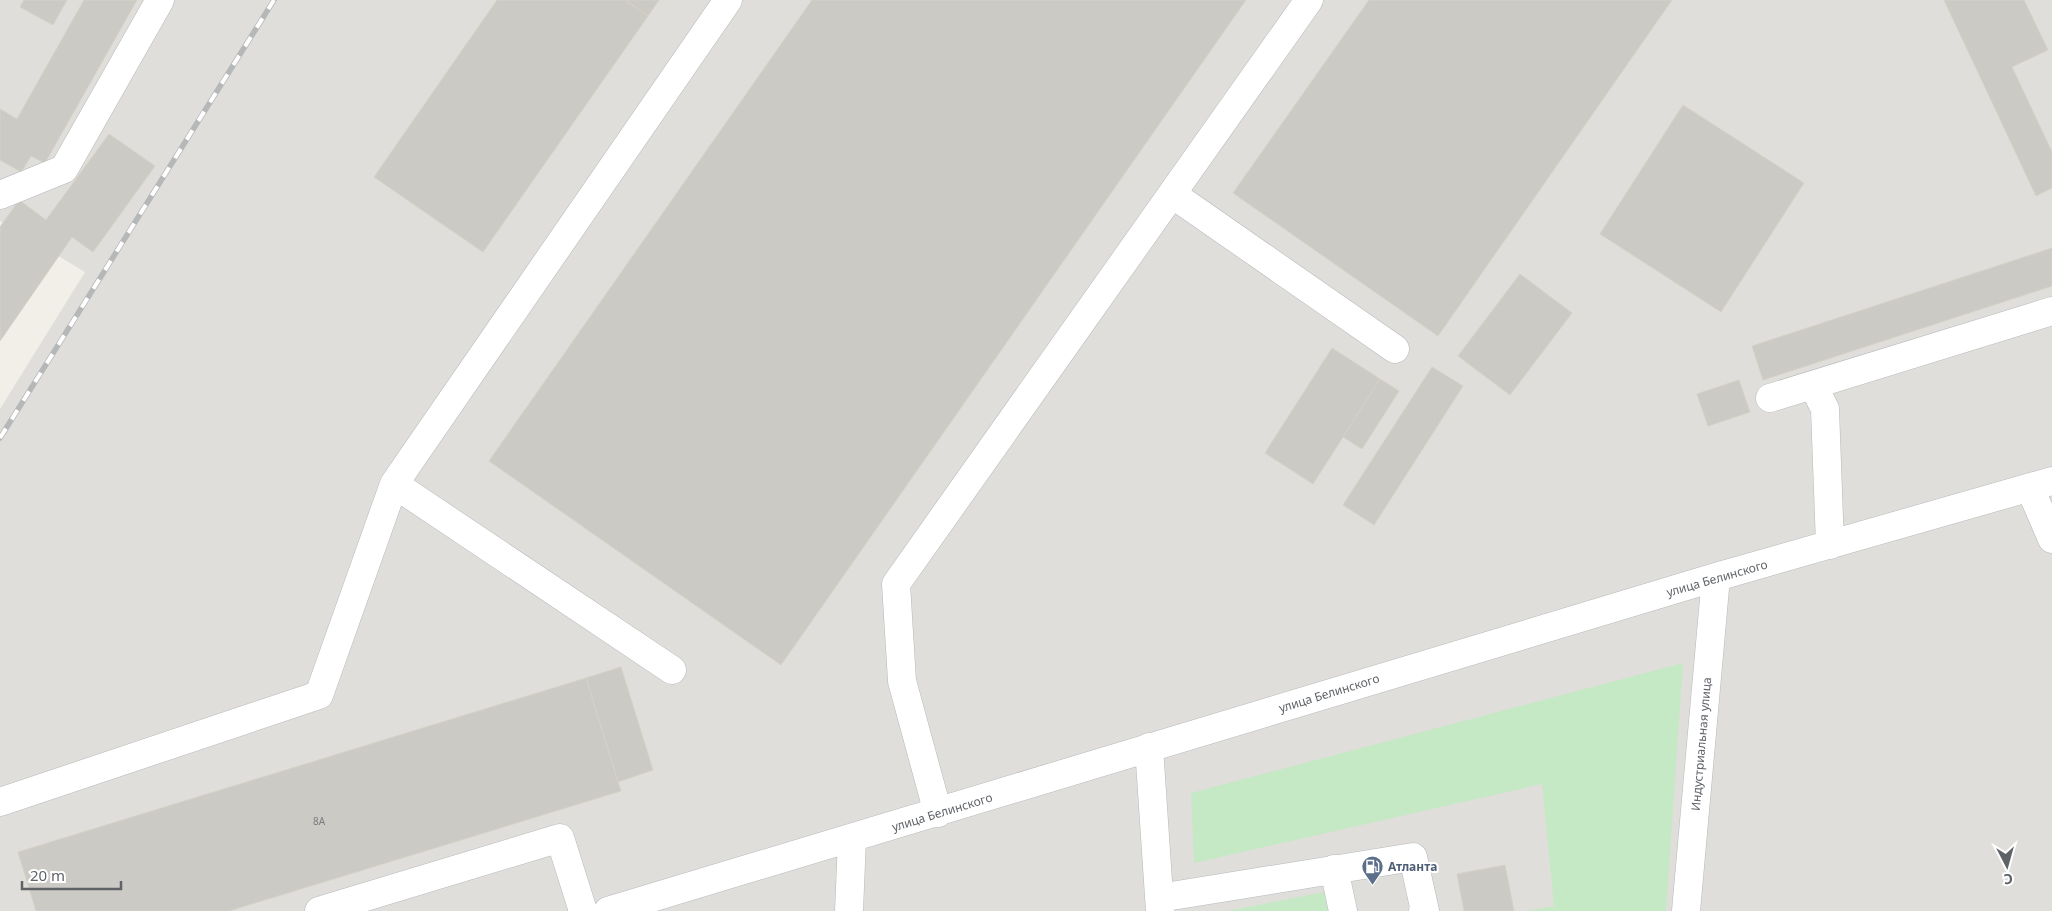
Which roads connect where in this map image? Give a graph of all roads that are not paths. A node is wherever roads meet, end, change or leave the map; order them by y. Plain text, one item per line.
1 (160, 0) edge
2 (728, 0) edge
3 (1309, 0) edge
4 (1172, 194) junction
5 (0, 196) edge
6 (2052, 311) edge
7 (1395, 349) dead end
8 (1813, 385) junction
9 (1770, 398) dead end
10 (394, 484) junction
11 (2041, 485) edge
12 (2052, 539) edge
13 (1830, 545) junction
14 (1716, 578) junction
15 (672, 670) dead end
16 (1149, 747) junction
17 (0, 802) edge
18 (938, 813) junction
19 (852, 838) junction
20 (1334, 870) junction
21 (1159, 906) edge
22 (319, 911) edge
23 (583, 911) edge
24 (608, 911) edge
25 (848, 911) edge
26 (1343, 911) edge
27 (1423, 911) edge
28 (1686, 911) edge

1 - 5 street
2 - 10 street
3 - 4 street
4 - 7 street
4 - 18 street
6 - 8 street
8 - 9 street
8 - 13 street
10 - 15 street
10 - 17 street
11 - 12 street
11 - 13 street, улица Белинского
13 - 14 street, улица Белинского
14 - 16 street, улица Белинского
14 - 28 street, Индустриальная улица
16 - 18 street, улица Белинского
16 - 21 street
18 - 19 street, улица Белинского
19 - 24 street, улица Белинского
19 - 25 street
20 - 21 street
20 - 26 street
20 - 27 street
22 - 23 street

